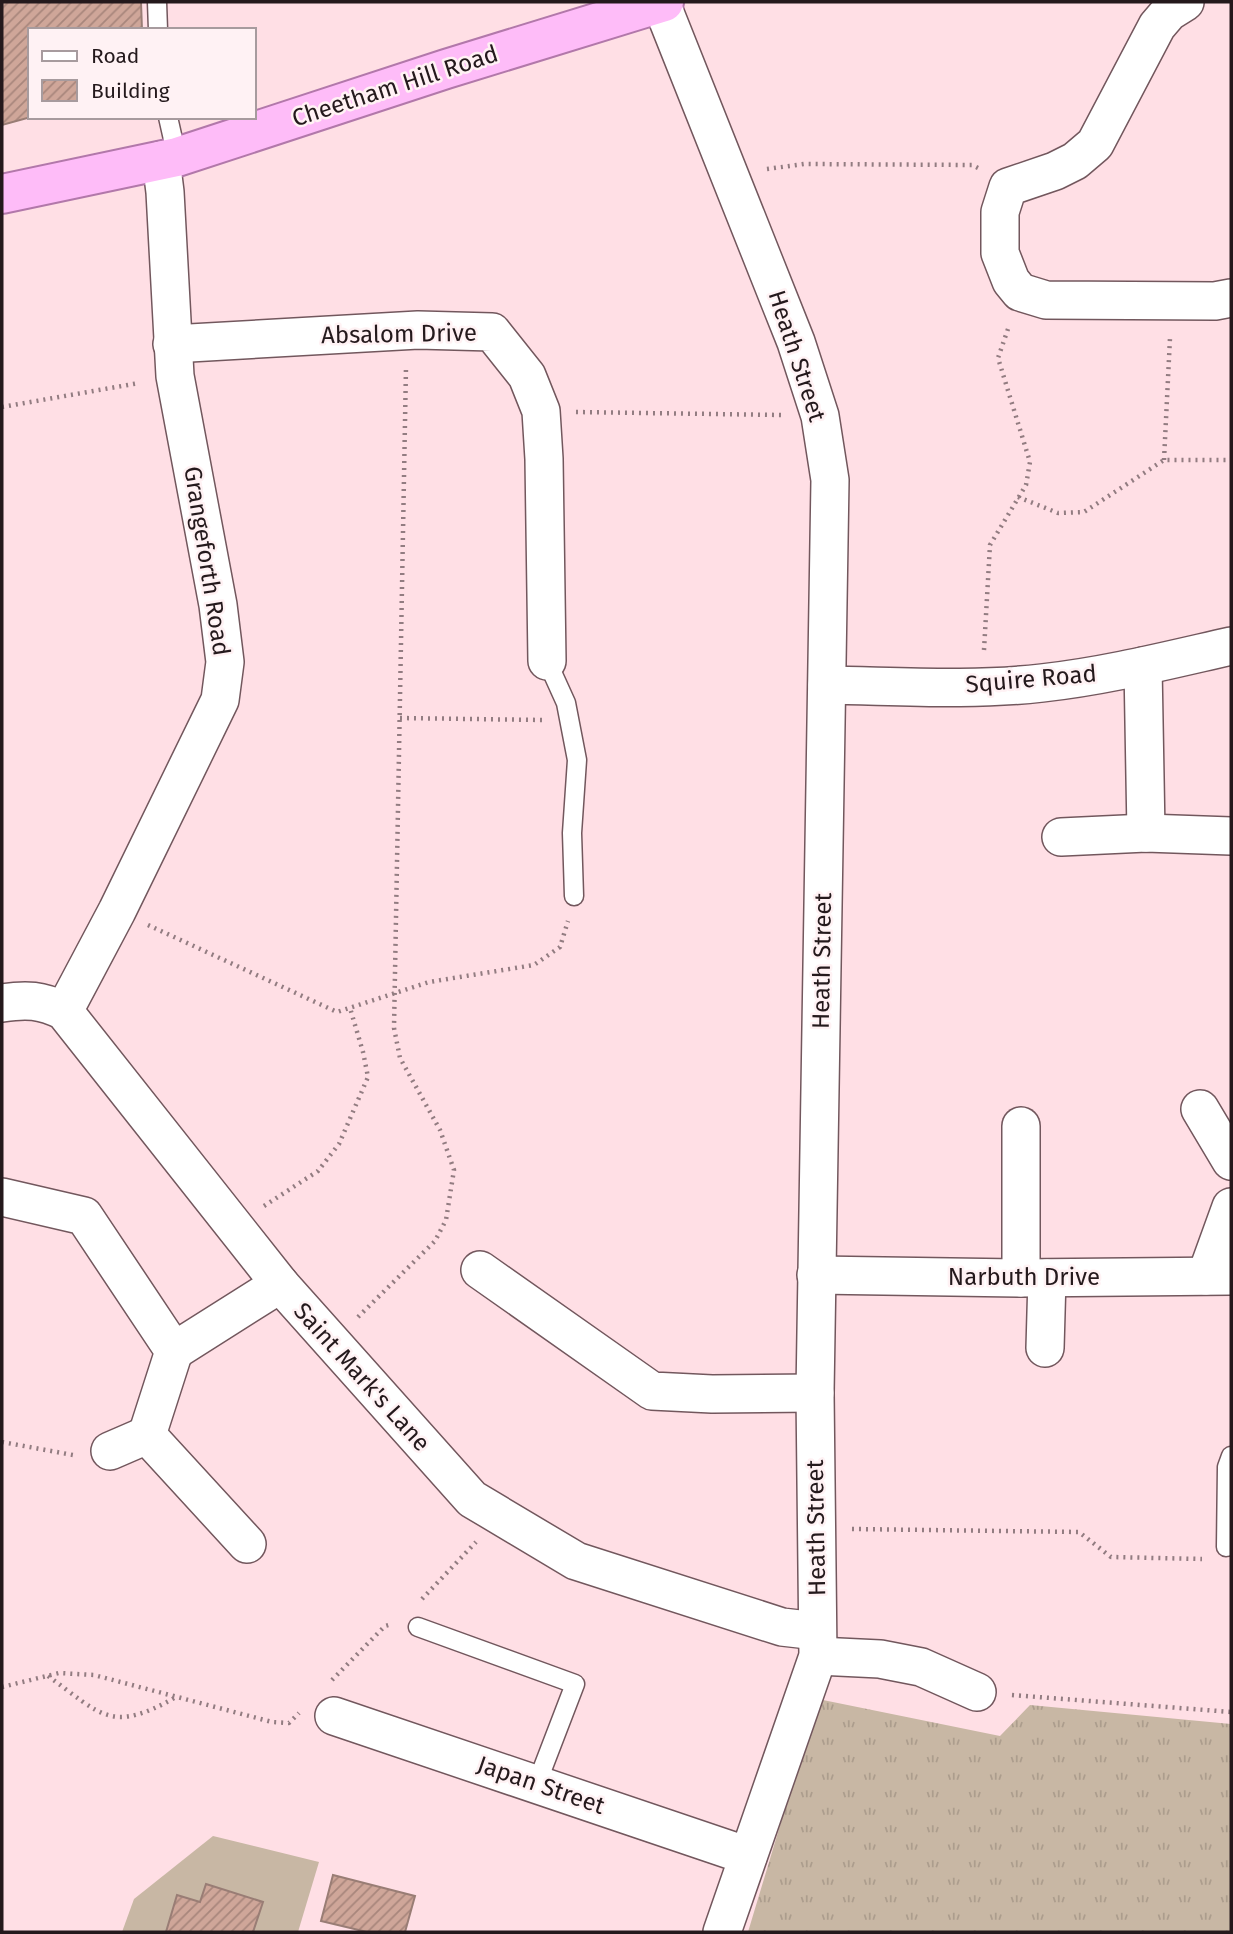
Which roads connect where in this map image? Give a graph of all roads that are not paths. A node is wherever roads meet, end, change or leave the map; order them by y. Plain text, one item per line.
1 (157, 2) edge
2 (663, 2) edge
3 (1185, 2) edge
4 (158, 28) edge
5 (168, 119) edge
6 (169, 159) junction
7 (2, 194) edge
8 (1231, 298) edge
9 (172, 344) junction
10 (1231, 646) edge
11 (547, 661) joint
12 (1143, 666) junction
13 (827, 685) junction
14 (1146, 833) junction
15 (1061, 836) dead end
16 (1231, 836) edge
17 (574, 896) road end
18 (2, 1003) edge
19 (64, 1011) junction
20 (1200, 1109) dead end
21 (1021, 1126) dead end
22 (1231, 1161) edge
23 (2, 1197) edge
24 (1231, 1207) edge
25 (480, 1270) dead end
26 (816, 1275) junction
27 (1219, 1276) edge
28 (1034, 1278) junction
29 (280, 1284) junction
30 (1045, 1348) dead end
31 (174, 1351) junction
32 (815, 1393) junction
33 (146, 1434) junction
34 (110, 1451) road end
35 (1231, 1456) edge
36 (247, 1544) dead end
37 (1220, 1553) road end
38 (409, 1625) road end
39 (818, 1643) junction
40 (976, 1692) road end
41 (323, 1701) road end
42 (537, 1783) junction
43 (748, 1856) junction
44 (722, 1932) edge

1 - 4 lane
2 - 6 highway, Cheetham Hill Road
2 - 13 street, Heath Street
3 - 8 street
5 - 6 lane
6 - 7 highway, Cheetham Hill Road
6 - 9 street, Grangeforth Road
9 - 11 street, Absalom Drive
9 - 19 street, Grangeforth Road
10 - 12 street, Squire Road
11 - 17 lane
12 - 13 street, Squire Road
12 - 14 street
13 - 26 street, Heath Street
14 - 15 street
14 - 16 street
18 - 19 street
19 - 29 street, Saint Mark's Lane
20 - 22 street
21 - 28 street
23 - 31 street
24 - 27 street
25 - 32 street
26 - 28 street, Narbuth Drive
26 - 32 street, Heath Street
27 - 28 street, Narbuth Drive
28 - 30 street
29 - 31 street
29 - 39 street, Saint Mark's Lane
31 - 33 street
32 - 39 street, Heath Street
33 - 34 street
33 - 36 street
35 - 37 lane
38 - 42 lane
39 - 40 street, Saint Mark's Lane
39 - 43 street, Heath Street
41 - 42 street, Japan Street
42 - 43 street, Japan Street
43 - 44 street, Heath Street

